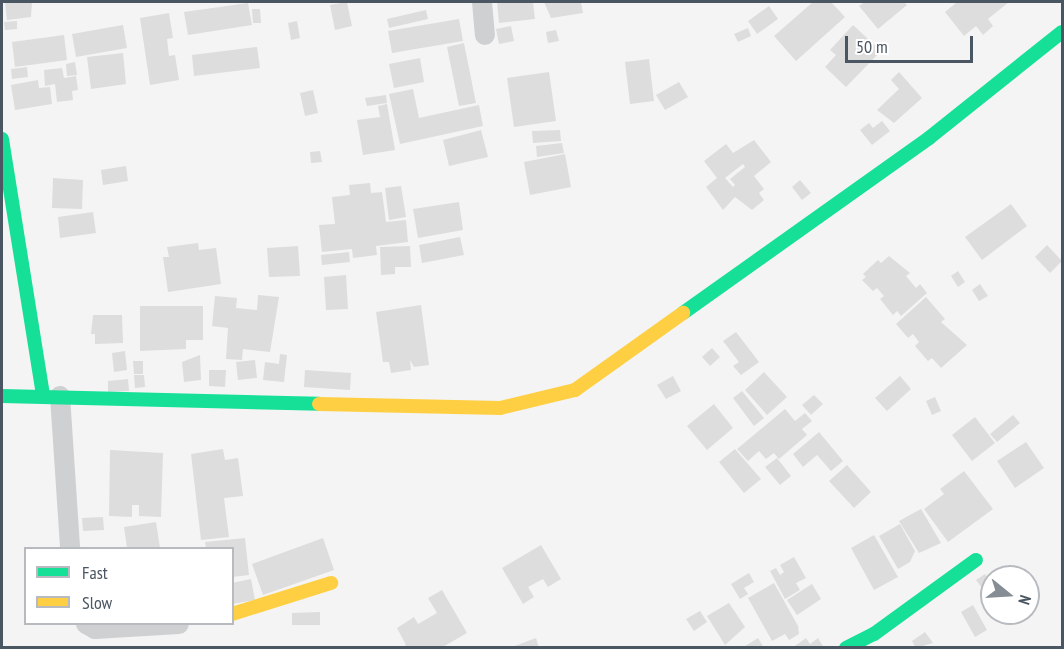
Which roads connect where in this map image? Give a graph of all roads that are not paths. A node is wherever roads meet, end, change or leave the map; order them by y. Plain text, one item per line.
1 (482, 2) edge
2 (1062, 33) edge
3 (485, 34) dead end
4 (2, 139) edge
5 (2, 396) edge
6 (51, 396) junction
7 (70, 547) edge
8 (976, 560) dead end
9 (332, 583) dead end
10 (234, 613) edge
11 (88, 625) edge
12 (162, 625) edge
13 (846, 648) edge

1 - 3 street
2 - 6 street
4 - 6 street
5 - 6 street
6 - 7 street
8 - 13 street
9 - 10 street
11 - 12 street

